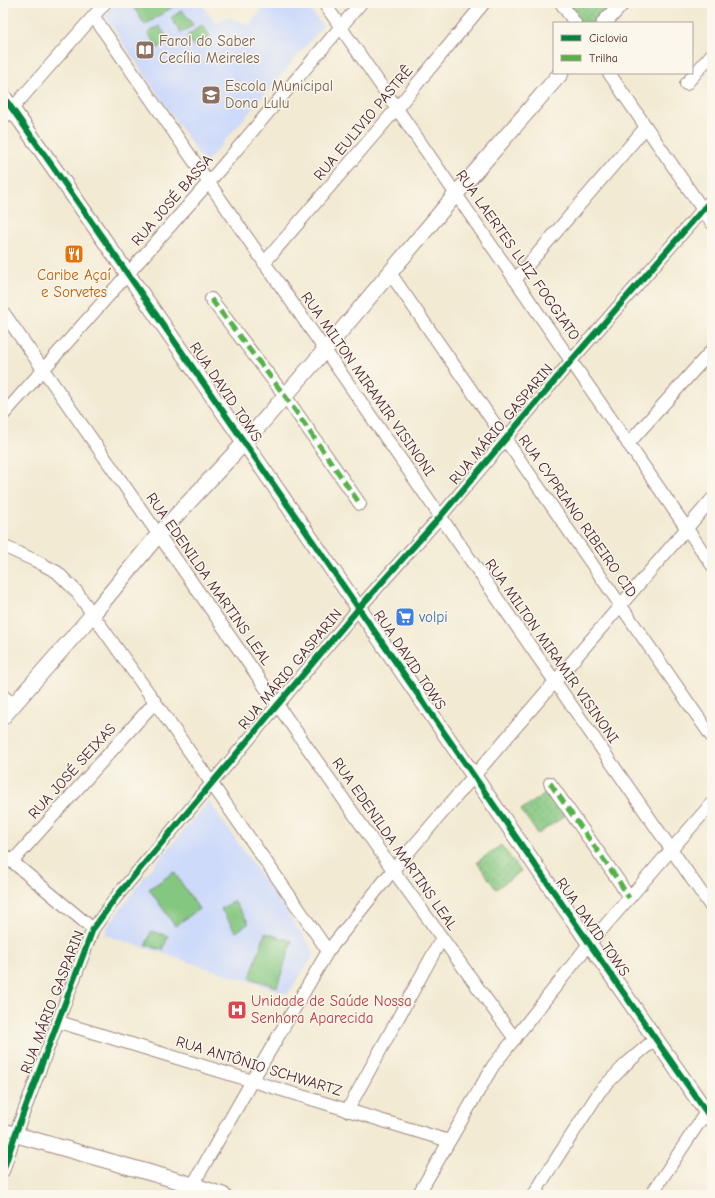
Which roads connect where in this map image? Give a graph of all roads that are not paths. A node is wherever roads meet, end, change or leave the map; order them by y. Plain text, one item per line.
1 (105, 3) edge
2 (324, 3) edge
3 (361, 3) edge
4 (484, 3) edge
5 (561, 3) edge
6 (622, 3) edge
7 (94, 16) junction
8 (574, 22) edge
9 (605, 22) edge
10 (341, 27) junction
11 (712, 54) edge
12 (560, 74) edge
13 (610, 74) edge
14 (686, 84) dead end
15 (3, 96) edge
16 (397, 108) junction
17 (8, 114) edge
18 (646, 127) junction
19 (209, 182) junction
20 (456, 194) junction
21 (712, 199) edge
22 (703, 210) junction
23 (712, 223) edge
24 (264, 263) junction
25 (390, 273) junction
26 (129, 274) junction
27 (515, 280) junction
28 (211, 299) dead end
29 (3, 312) edge
30 (325, 350) junction
31 (712, 350) edge
32 (571, 361) junction
33 (44, 369) junction
34 (285, 396) junction
35 (3, 415) edge
36 (506, 440) junction
37 (245, 442) junction
38 (628, 444) junction
39 (712, 499) edge
40 (360, 504) dead end
41 (440, 517) junction
42 (686, 528) junction
43 (158, 535) junction
44 (3, 546) edge
45 (712, 565) edge
46 (621, 606) junction
47 (359, 608) junction
48 (93, 614) junction
49 (555, 682) junction
50 (8, 700) edge
51 (155, 702) junction
52 (278, 705) junction
53 (3, 717) edge
54 (712, 737) edge
55 (474, 777) junction
56 (212, 782) junction
57 (550, 783) dead end
58 (712, 803) edge
59 (671, 850) junction
60 (3, 854) edge
61 (12, 862) junction
62 (393, 870) junction
63 (629, 898) junction
64 (712, 908) edge
65 (93, 929) junction
66 (442, 938) junction
67 (589, 944) junction
68 (328, 951) junction
69 (59, 1022) junction
70 (655, 1038) junction
71 (515, 1039) junction
72 (252, 1081) junction
73 (348, 1110) junction
74 (710, 1113) edge
75 (9, 1133) edge
76 (450, 1140) junction
77 (3, 1171) edge
78 (190, 1190) edge
79 (223, 1195) edge
80 (418, 1195) edge
81 (534, 1195) edge
82 (651, 1195) edge

1 - 7 street
2 - 10 street, RUA LAERTES LUIZ FOGGIATO
3 - 10 street, RUA JOSÉ BASSA
4 - 16 street, RUA EULIVIO PASTRÊ
5 - 8 street
6 - 9 street
7 - 17 street
7 - 19 street, RUA MILTON MIRAMIR VISINONI
10 - 16 street, RUA LAERTES LUIZ FOGGIATO
10 - 19 street, RUA JOSÉ BASSA
11 - 14 street
12 - 20 street
13 - 18 street
15 - 17 street, RUA DAVID TOWS
16 - 20 street, RUA LAERTES LUIZ FOGGIATO
16 - 24 street, RUA EULIVIO PASTRÊ
17 - 26 street, RUA DAVID TOWS
18 - 22 street
18 - 27 street
19 - 24 street, RUA MILTON MIRAMIR VISINONI
19 - 26 street, RUA JOSÉ BASSA
20 - 25 street
20 - 27 street, RUA LAERTES LUIZ FOGGIATO
21 - 22 street, RUA MÁRIO GASPARIN
22 - 23 street
22 - 32 street, RUA MÁRIO GASPARIN
24 - 30 street, RUA MILTON MIRAMIR VISINONI
25 - 30 street
25 - 36 street, RUA CYPRIANO RIBEIRO CID
26 - 33 street, RUA JOSÉ BASSA
26 - 37 street, RUA DAVID TOWS
27 - 32 street, RUA LAERTES LUIZ FOGGIATO
28 - 34 street
29 - 33 street, RUA EDENILDA MARTINS LEAL
30 - 34 street
30 - 41 street, RUA MILTON MIRAMIR VISINONI
31 - 38 street
32 - 36 street, RUA MÁRIO GASPARIN
32 - 38 street, RUA LAERTES LUIZ FOGGIATO
33 - 35 street, RUA JOSÉ BASSA
33 - 43 street, RUA EDENILDA MARTINS LEAL
34 - 37 street
34 - 40 street
36 - 41 street, RUA MÁRIO GASPARIN
36 - 46 street, RUA CYPRIANO RIBEIRO CID
37 - 43 street
37 - 47 street, RUA DAVID TOWS
38 - 42 street, RUA LAERTES LUIZ FOGGIATO
39 - 42 street
41 - 47 street, RUA MÁRIO GASPARIN
41 - 49 street, RUA MILTON MIRAMIR VISINONI
42 - 45 street, RUA LAERTES LUIZ FOGGIATO
42 - 46 street
43 - 48 street
43 - 52 street, RUA EDENILDA MARTINS LEAL
44 - 48 street
46 - 49 street
46 - 54 street, RUA CYPRIANO RIBEIRO CID
47 - 52 street, RUA MÁRIO GASPARIN
47 - 55 street, RUA DAVID TOWS
48 - 50 street
48 - 51 street
49 - 55 street
49 - 59 street, RUA MILTON MIRAMIR VISINONI
50 - 53 street
51 - 56 street
51 - 61 street, RUA JOSÉ SEIXAS
52 - 56 street, RUA MÁRIO GASPARIN
52 - 62 street, RUA EDENILDA MARTINS LEAL
55 - 62 street
55 - 67 street, RUA DAVID TOWS
56 - 65 street, RUA MÁRIO GASPARIN
56 - 68 street
57 - 63 street
58 - 59 street
59 - 63 street
59 - 64 street, RUA MILTON MIRAMIR VISINONI
60 - 61 street
61 - 65 street
62 - 66 street, RUA EDENILDA MARTINS LEAL
62 - 68 street
63 - 67 street
65 - 69 street, RUA MÁRIO GASPARIN
66 - 71 street, RUA EDENILDA MARTINS LEAL
66 - 73 street
67 - 70 street, RUA DAVID TOWS
67 - 71 street
68 - 72 street
69 - 72 street, RUA ANTÔNIO SCHWARTZ
69 - 75 street, RUA MÁRIO GASPARIN
70 - 74 street, RUA DAVID TOWS
70 - 81 street
71 - 76 street
72 - 73 street, RUA ANTÔNIO SCHWARTZ
72 - 78 street
73 - 76 street, RUA ANTÔNIO SCHWARTZ
74 - 82 street
75 - 77 street, RUA MÁRIO GASPARIN
75 - 78 street
76 - 80 street
78 - 79 street

